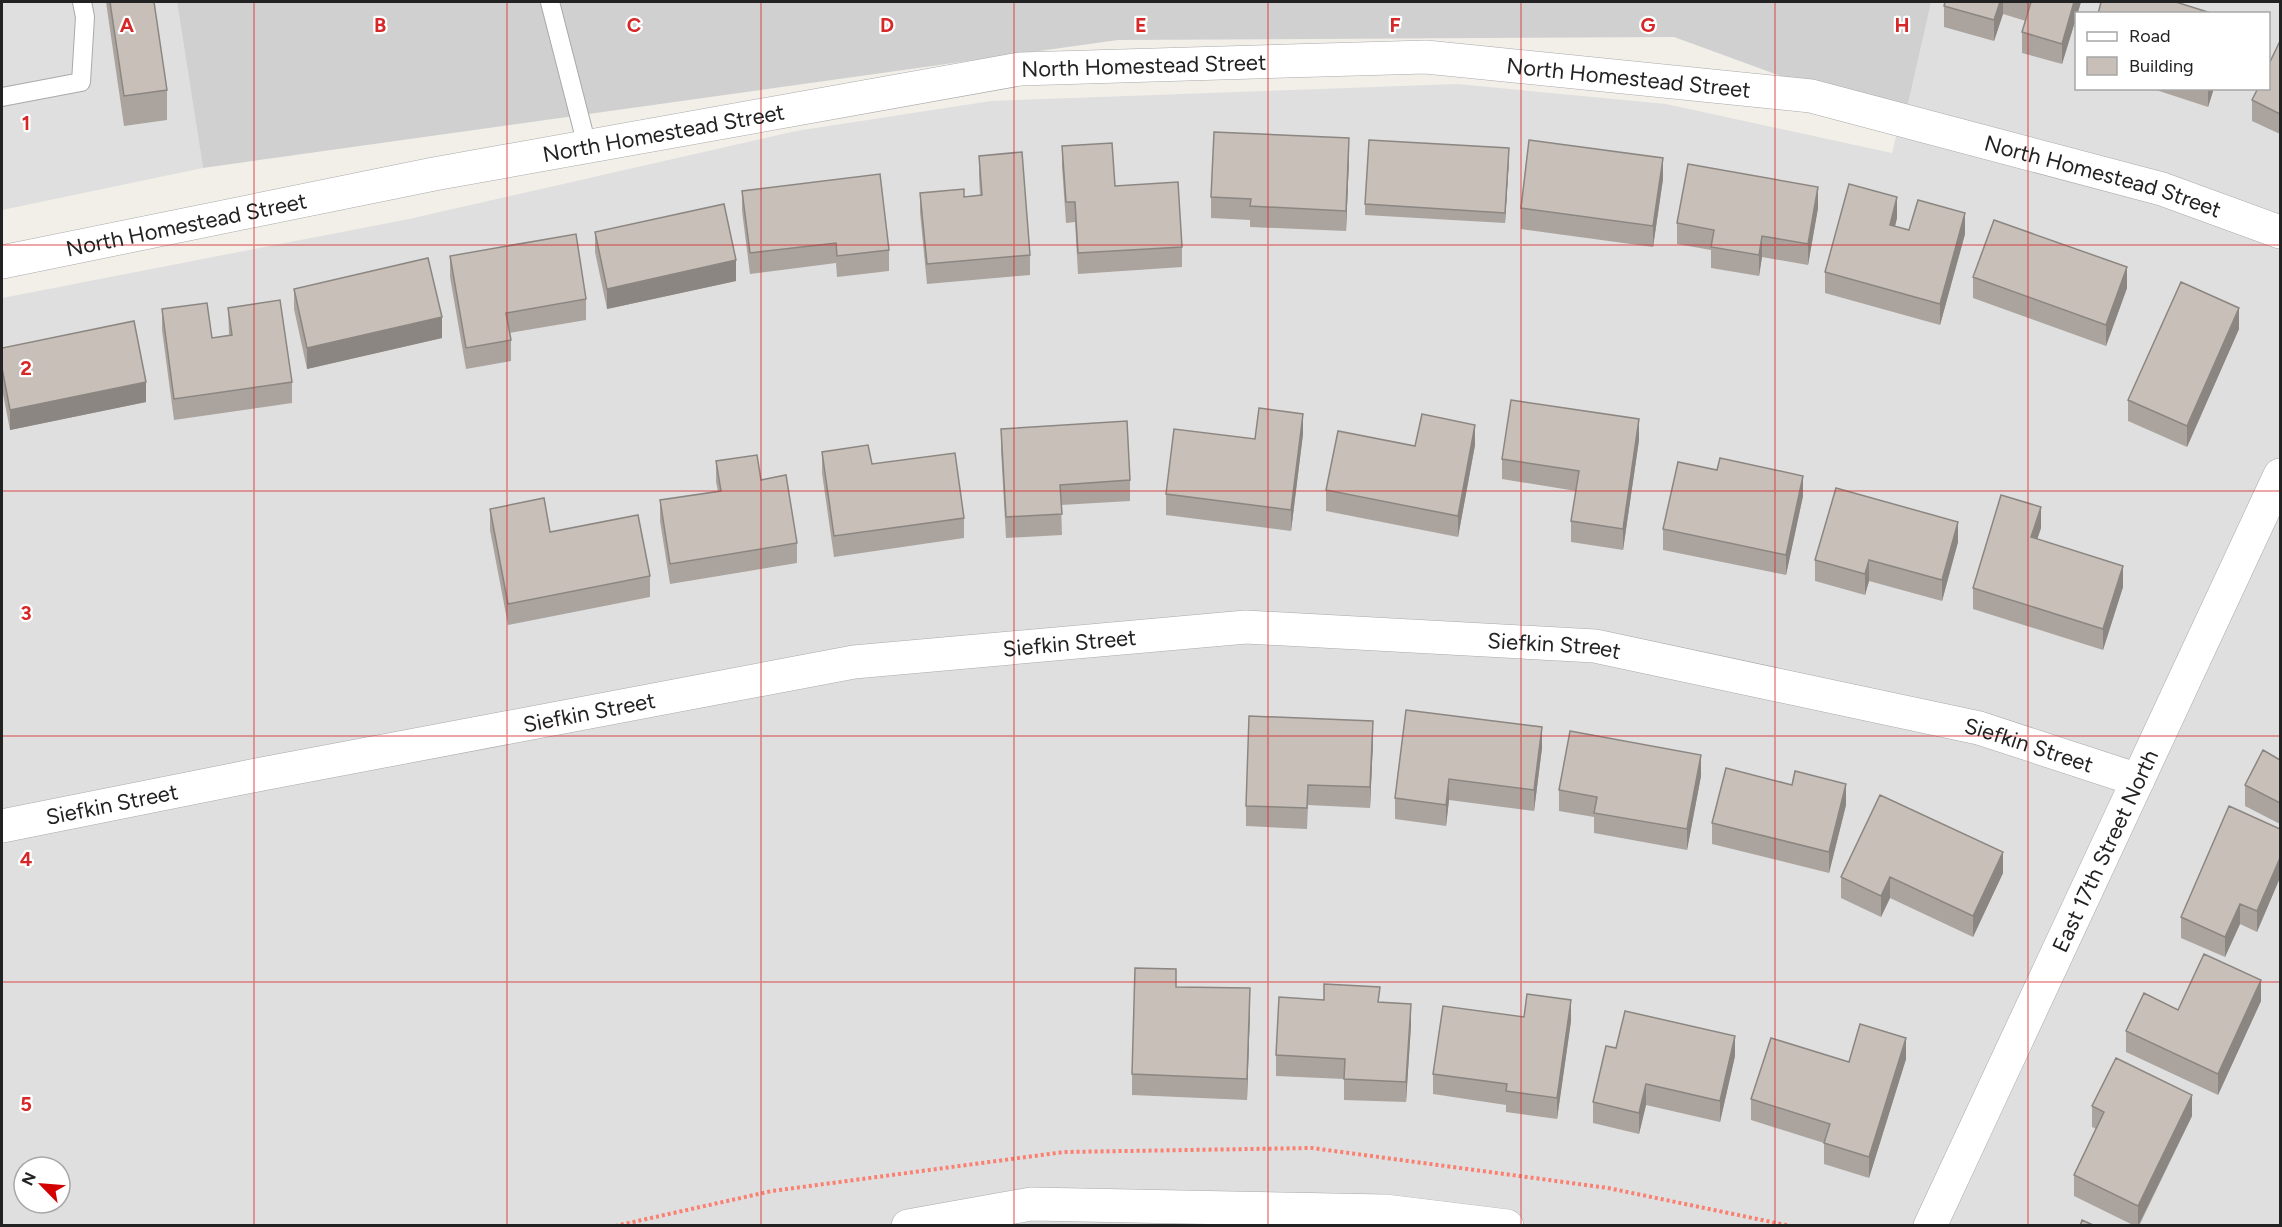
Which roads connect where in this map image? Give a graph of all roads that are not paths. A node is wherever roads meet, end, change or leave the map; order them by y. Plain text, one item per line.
1 (82, 2) edge
2 (550, 2) edge
3 (2, 97) edge
4 (587, 146) junction
5 (2280, 232) edge
6 (2, 262) edge
7 (2280, 475) edge
8 (2138, 780) junction
9 (2, 826) edge
10 (908, 1226) edge
11 (1507, 1226) edge
12 (1930, 1226) edge

1 - 3 lane
2 - 4 lane
4 - 5 street, North Homestead Street
4 - 6 street, North Homestead Street
7 - 8 street, East 17th Street North
8 - 9 street, Siefkin Street
8 - 12 street, East 17th Street North
10 - 11 street

